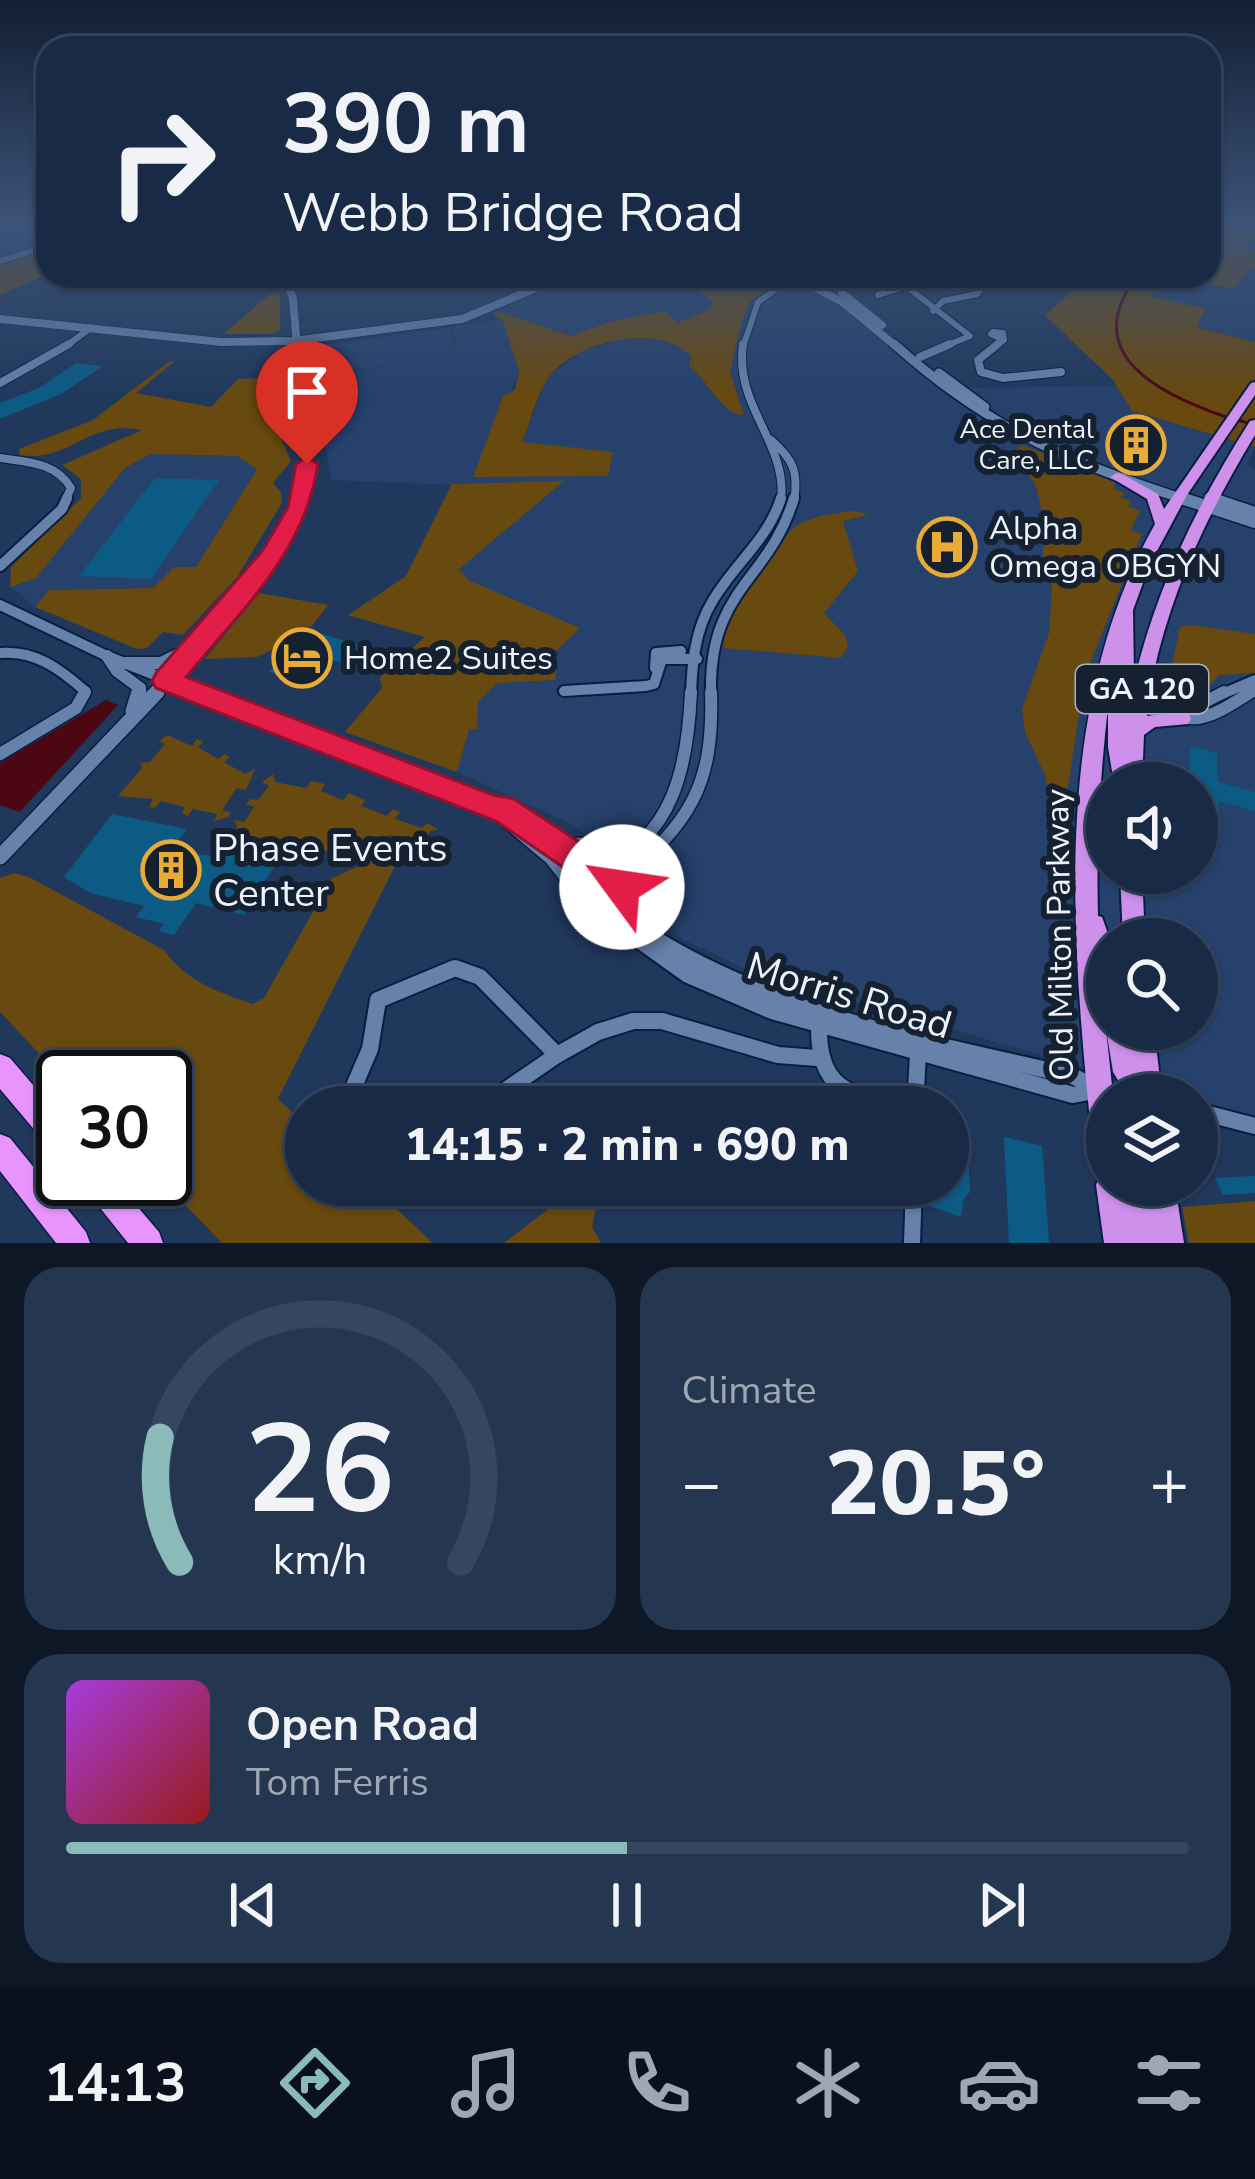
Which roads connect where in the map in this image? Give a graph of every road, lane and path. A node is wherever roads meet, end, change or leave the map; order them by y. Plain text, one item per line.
1 (289, 288) edge
2 (519, 288) edge
3 (536, 288) edge
4 (777, 288) edge
5 (818, 288) edge
6 (832, 288) edge
7 (890, 288) edge
8 (906, 288) edge
9 (981, 288) edge
10 (878, 295) dead end
11 (932, 311) junction
12 (0, 316) edge
13 (294, 323) junction
14 (36, 324) junction
15 (93, 327) junction
16 (338, 331) junction
17 (268, 338) junction
18 (294, 339) junction
19 (968, 340) junction
20 (1004, 340) dead end
21 (256, 343) junction
22 (993, 350) junction
23 (920, 357) junction
24 (297, 358) junction
25 (38, 362) junction
26 (1060, 372) dead end
27 (19, 375) junction
28 (0, 383) edge
29 (1255, 386) edge
30 (1255, 424) edge
31 (1044, 425) dead end
32 (1027, 432) junction
33 (0, 458) edge
34 (1117, 477) junction
35 (1183, 494) junction
36 (1206, 502) junction
37 (1255, 517) edge
38 (1163, 526) junction
39 (0, 566) edge
40 (0, 605) edge
41 (213, 627) junction
42 (0, 653) edge
43 (107, 656) junction
44 (699, 657) junction
45 (125, 663) junction
46 (1144, 675) junction
47 (1255, 680) edge
48 (167, 681) junction
49 (1255, 689) edge
50 (564, 691) dead end
51 (1122, 697) junction
52 (1187, 714) junction
53 (129, 719) junction
54 (1136, 732) junction
55 (0, 754) edge
56 (1122, 762) edge
57 (1131, 762) edge
58 (492, 808) junction
59 (641, 840) junction
60 (553, 841) junction
61 (0, 857) edge
62 (649, 858) junction
63 (593, 866) junction
64 (620, 880) junction
65 (569, 882) junction
66 (618, 900) junction
67 (598, 911) junction
68 (1089, 912) junction
69 (1091, 918) edge
70 (658, 941) junction
71 (819, 1028) junction
72 (918, 1054) junction
73 (557, 1055) junction
74 (817, 1058) junction
75 (0, 1068) edge
76 (1109, 1074) edge
77 (1086, 1082) edge
78 (352, 1086) edge
79 (512, 1086) edge
80 (835, 1086) edge
81 (916, 1086) edge
82 (1086, 1094) edge
83 (36, 1110) edge
84 (1218, 1116) edge
85 (1255, 1126) edge
86 (0, 1148) edge
87 (117, 1206) edge
88 (913, 1206) edge
89 (1113, 1206) edge
90 (1141, 1206) edge
91 (1164, 1206) edge
92 (75, 1243) edge
93 (148, 1243) edge
94 (912, 1243) edge
95 (1118, 1243) edge
96 (1146, 1243) edge
97 (1170, 1243) edge

1 - 13 street
2 - 16 street
3 - 18 street
4 - 44 street
5 - 34 street
6 - 23 street
7 - 10 street
8 - 11 street
9 - 11 street
11 - 19 street
12 - 14 street
12 - 15 street
13 - 16 street
13 - 17 street
13 - 18 street
14 - 15 street
14 - 25 street
15 - 17 street
15 - 21 street
15 - 25 street
15 - 27 street
16 - 18 street
17 - 18 street
18 - 21 street
18 - 24 street
19 - 22 street
19 - 23 street
20 - 22 street
21 - 24 street
22 - 26 street
23 - 32 street
24 - 41 street
25 - 27 street
27 - 28 street
29 - 35 highway, Old Milton Parkway / GA 120
30 - 36 highway, Old Milton Parkway / GA 120
31 - 32 street
32 - 35 street
33 - 39 street
34 - 35 street
34 - 38 highway
35 - 36 street
35 - 38 highway, Old Milton Parkway / GA 120
36 - 37 street
36 - 46 highway, Old Milton Parkway / GA 120
38 - 51 highway, Old Milton Parkway / GA 120
40 - 43 street
41 - 45 street
41 - 48 street
42 - 55 street
43 - 45 street
43 - 53 street
44 - 50 street
44 - 59 street
44 - 62 street
45 - 48 street
46 - 51 highway, Old Milton Parkway / GA 120
46 - 52 highway
47 - 52 street
48 - 53 street
48 - 58 street
49 - 52 street
51 - 52 street
51 - 54 highway, Old Milton Parkway / GA 120
51 - 56 highway
51 - 68 highway, Old Milton Parkway / GA 120
52 - 54 highway
53 - 61 street
54 - 57 highway, Old Milton Parkway / GA 120
58 - 60 street
58 - 65 street
59 - 60 street
59 - 63 street
60 - 63 street
62 - 64 street
62 - 70 street
63 - 64 street
63 - 65 street
64 - 66 street
65 - 67 street
66 - 67 street
66 - 70 street, Morris Road
67 - 71 street, Morris Road
68 - 69 highway
68 - 76 highway, Old Milton Parkway / GA 120
70 - 77 street, Morris Road
71 - 72 street, Morris Road
71 - 74 street
72 - 81 street
72 - 82 street, Morris Road
73 - 74 street
73 - 78 street
73 - 79 street
74 - 80 street
75 - 83 highway
84 - 85 street
86 - 92 highway
87 - 93 highway
88 - 94 street
89 - 95 highway
90 - 96 highway
91 - 97 highway

